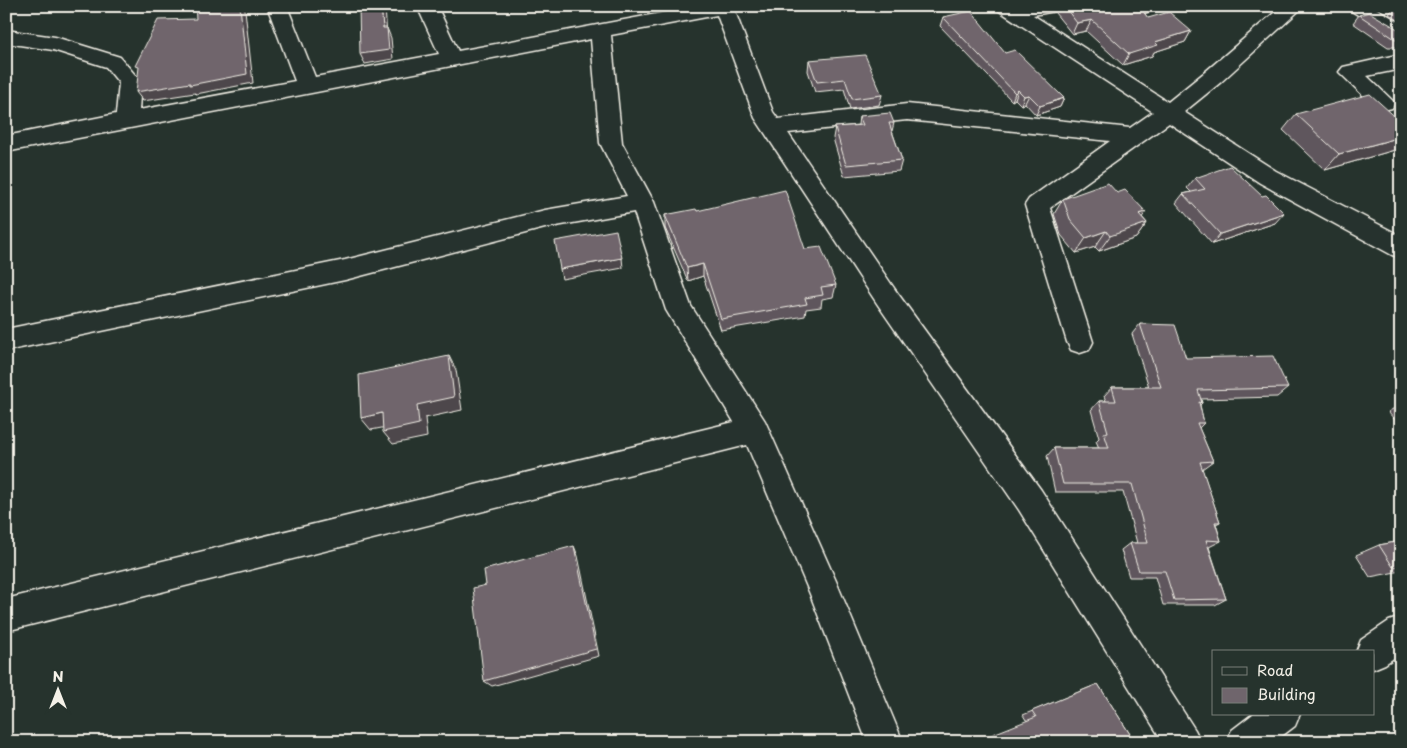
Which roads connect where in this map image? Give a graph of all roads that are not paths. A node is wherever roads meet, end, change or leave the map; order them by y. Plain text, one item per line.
1 (277, 6) edge
2 (427, 6) edge
3 (1054, 6) edge
4 (1130, 6) edge
5 (1146, 6) edge
6 (1294, 6) edge
7 (1357, 6) edge
8 (723, 7) edge
9 (1010, 9) edge
10 (600, 31) junction
11 (1401, 32) edge
12 (6, 36) edge
13 (452, 59) junction
14 (1401, 61) edge
15 (308, 86) junction
16 (1384, 103) dead end
17 (1169, 112) junction
18 (127, 120) junction
19 (772, 127) junction
20 (1134, 136) junction
21 (6, 144) edge
22 (642, 202) junction
23 (1401, 248) edge
24 (6, 340) edge
25 (1080, 342) dead end
26 (755, 430) junction
27 (6, 615) edge
28 (1401, 633) edge
29 (1374, 651) edge
30 (1280, 716) edge
31 (885, 742) edge
32 (1183, 742) edge
33 (1244, 742) edge

1 - 15 street
2 - 13 street
3 - 9 street
4 - 5 street
6 - 17 street
7 - 11 street
8 - 10 street
8 - 19 street
9 - 17 street
10 - 13 street
10 - 22 street
12 - 18 street
13 - 15 street
14 - 16 street
15 - 18 street
17 - 20 street
17 - 23 street
18 - 21 street
19 - 20 street
19 - 32 street
20 - 25 street
22 - 24 street
22 - 26 street
26 - 27 street
26 - 31 street
28 - 29 street
30 - 33 street

